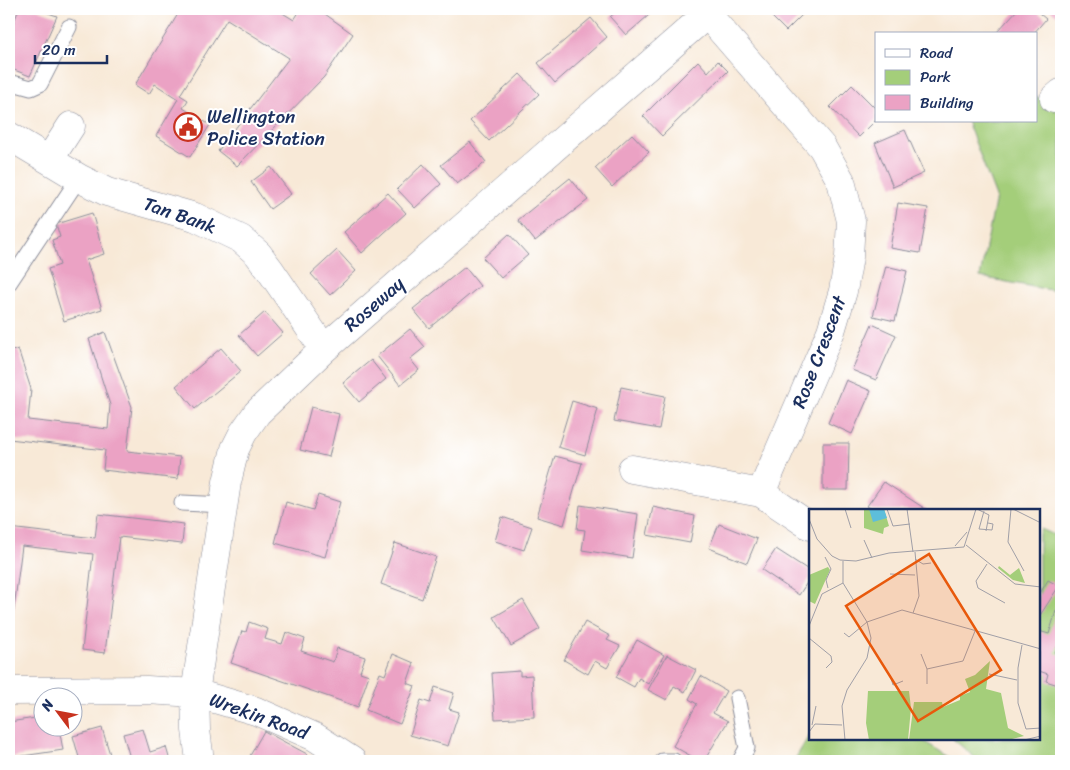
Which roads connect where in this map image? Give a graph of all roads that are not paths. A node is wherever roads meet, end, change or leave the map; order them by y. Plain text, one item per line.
1 (710, 11) edge
2 (69, 27) dead end
3 (9, 82) edge
4 (71, 126) dead end
5 (9, 136) edge
6 (49, 160) junction
7 (79, 178) junction
8 (9, 283) edge
9 (324, 349) junction
10 (632, 469) dead end
11 (761, 493) junction
12 (182, 503) dead end
13 (224, 505) junction
14 (809, 525) edge
15 (9, 692) edge
16 (195, 693) junction
17 (737, 698) dead end
18 (200, 761) edge
19 (352, 761) edge
20 (662, 761) edge
21 (674, 761) edge
22 (740, 761) edge

1 - 9 street, Roseway
1 - 11 street, Rose Crescent
2 - 3 lane
4 - 6 street
5 - 6 street, Tan Bank
6 - 7 street, Tan Bank
7 - 8 lane
7 - 9 street, Tan Bank
9 - 13 street, Roseway
10 - 11 street
11 - 14 street
12 - 13 lane
13 - 16 street, Roseway
15 - 16 street, Wrekin Road
16 - 18 street, Roseway
16 - 19 street, Wrekin Road
17 - 22 lane
20 - 21 lane

